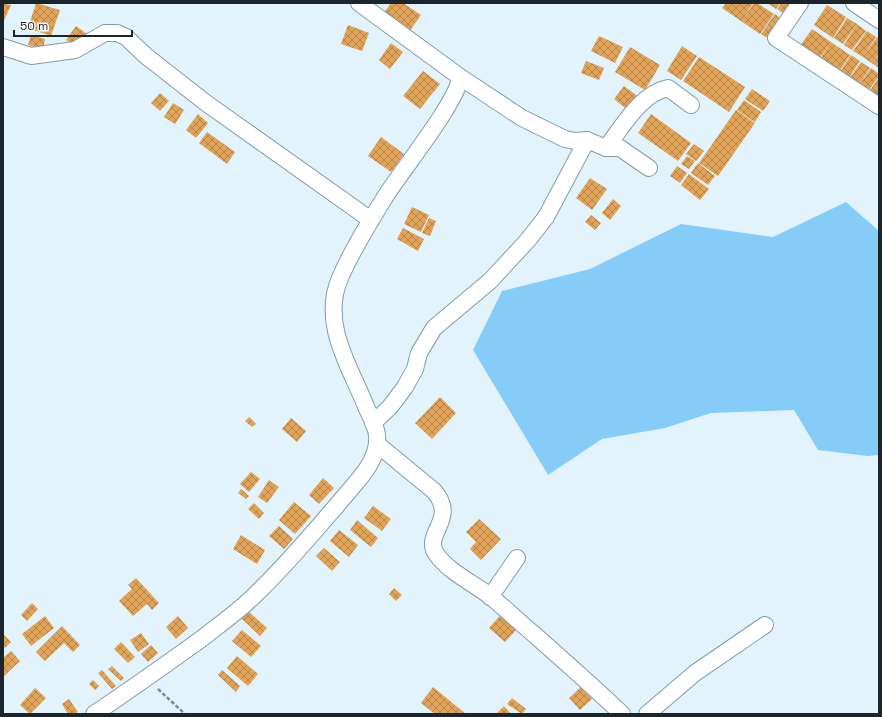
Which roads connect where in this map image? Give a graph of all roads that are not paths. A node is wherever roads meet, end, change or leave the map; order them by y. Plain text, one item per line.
1 (359, 3) edge
2 (800, 3) edge
3 (854, 3) edge
4 (879, 20) edge
5 (3, 47) edge
6 (460, 77) junction
7 (691, 105) dead end
8 (879, 106) edge
9 (587, 140) junction
10 (606, 148) junction
11 (649, 168) dead end
12 (371, 220) junction
13 (373, 423) junction
14 (377, 444) junction
15 (517, 558) dead end
16 (490, 597) junction
17 (765, 624) dead end
18 (94, 714) edge
19 (622, 714) edge
20 (647, 714) edge

1 - 6 street
2 - 8 street
3 - 4 street
5 - 12 street
6 - 9 street
6 - 12 street
7 - 10 street
9 - 10 street
9 - 13 street
10 - 11 street
12 - 13 street
13 - 14 street
14 - 16 street
14 - 18 street
15 - 16 street
16 - 19 street
17 - 20 street

